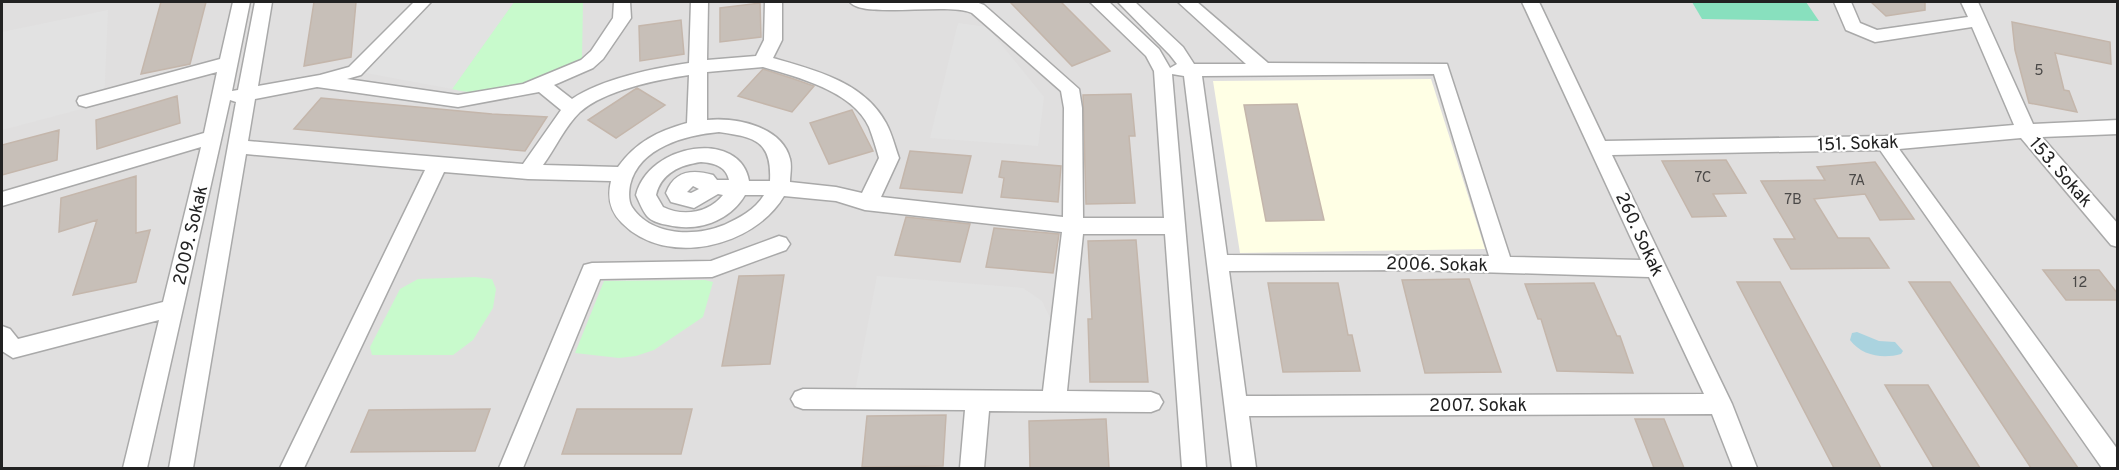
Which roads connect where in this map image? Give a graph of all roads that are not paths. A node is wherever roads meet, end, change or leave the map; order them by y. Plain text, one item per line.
1 (241, 2) edge
2 (264, 2) edge
3 (423, 2) edge
4 (622, 2) edge
5 (699, 2) edge
6 (774, 2) edge
7 (859, 2) edge
8 (963, 2) edge
9 (1098, 2) edge
10 (1126, 2) edge
11 (1187, 2) edge
12 (1530, 2) edge
13 (1843, 2) edge
14 (1970, 2) edge
15 (1978, 21) junction
16 (254, 51) junction
17 (229, 60) junction
18 (763, 61) junction
19 (699, 67) junction
20 (1263, 69) junction
21 (1190, 70) junction
22 (1163, 71) junction
23 (317, 81) junction
24 (542, 84) junction
25 (248, 93) junction
26 (222, 100) junction
27 (86, 101) dead end
28 (572, 110) junction
29 (697, 127) junction
30 (2118, 128) edge
31 (2026, 131) junction
32 (213, 137) junction
33 (1885, 143) junction
34 (238, 147) junction
35 (1599, 148) junction
36 (438, 163) junction
37 (528, 172) junction
38 (624, 174) junction
39 (738, 188) junction
40 (646, 195) junction
41 (775, 196) junction
42 (2, 199) edge
43 (620, 201) junction
44 (867, 203) junction
45 (2118, 211) edge
46 (2095, 212) junction
47 (1074, 225) junction
48 (1175, 226) junction
49 (2118, 239) edge
50 (779, 244) dead end
51 (1217, 263) junction
52 (1502, 265) junction
53 (1656, 269) junction
54 (172, 308) junction
55 (2, 335) edge
56 (803, 399) dead end
57 (978, 401) junction
58 (1054, 401) junction
59 (1151, 402) dead end
60 (1720, 404) junction
61 (1236, 406) junction
62 (135, 468) edge
63 (181, 468) edge
64 (292, 468) edge
65 (511, 468) edge
66 (972, 468) edge
67 (1194, 468) edge
68 (1244, 468) edge
69 (1745, 468) edge
70 (2116, 468) edge

1 - 17 street, 2009. Sokak
2 - 16 street, 2009. Sokak
3 - 23 street
4 - 24 street
5 - 19 street
6 - 18 street
7 - 8 street
8 - 47 street
9 - 22 street
10 - 21 street
11 - 20 street
12 - 35 street, 260. Sokak
13 - 15 street
14 - 15 street, 153. Sokak
15 - 31 street, 153. Sokak
16 - 17 street
16 - 25 street, 2009. Sokak
17 - 26 street, 2009. Sokak
17 - 27 street
18 - 19 street
18 - 44 street
19 - 28 street
19 - 29 street
20 - 21 street
20 - 52 street
21 - 22 street
21 - 51 street
22 - 48 street
23 - 24 street
23 - 25 street
24 - 28 street
25 - 26 street
25 - 34 street, 2009. Sokak
26 - 32 street, 2009. Sokak
28 - 37 street
29 - 38 street
29 - 41 street
30 - 31 street, 151. Sokak
31 - 33 street, 151. Sokak
31 - 46 street, 153. Sokak
32 - 42 street
32 - 54 street, 2009. Sokak
33 - 35 street, 151. Sokak
33 - 70 street
34 - 36 street
34 - 63 street, 2009. Sokak
35 - 53 street, 260. Sokak
36 - 37 street
36 - 64 street
37 - 38 street
38 - 43 street
39 - 40 street
39 - 40 street
39 - 40 street
39 - 41 street
40 - 43 street
41 - 43 street
41 - 44 street
44 - 47 street
45 - 46 street
46 - 49 street, 153. Sokak
47 - 48 street
47 - 58 street
48 - 67 street
50 - 65 street
51 - 52 street, 2006. Sokak
51 - 61 street
52 - 53 street, 2006. Sokak
53 - 60 street, 260. Sokak
54 - 55 street
54 - 62 street, 2009. Sokak
56 - 57 street
57 - 58 street
57 - 66 street
58 - 59 street
60 - 61 street, 2007. Sokak
60 - 69 street, 260. Sokak
61 - 68 street

